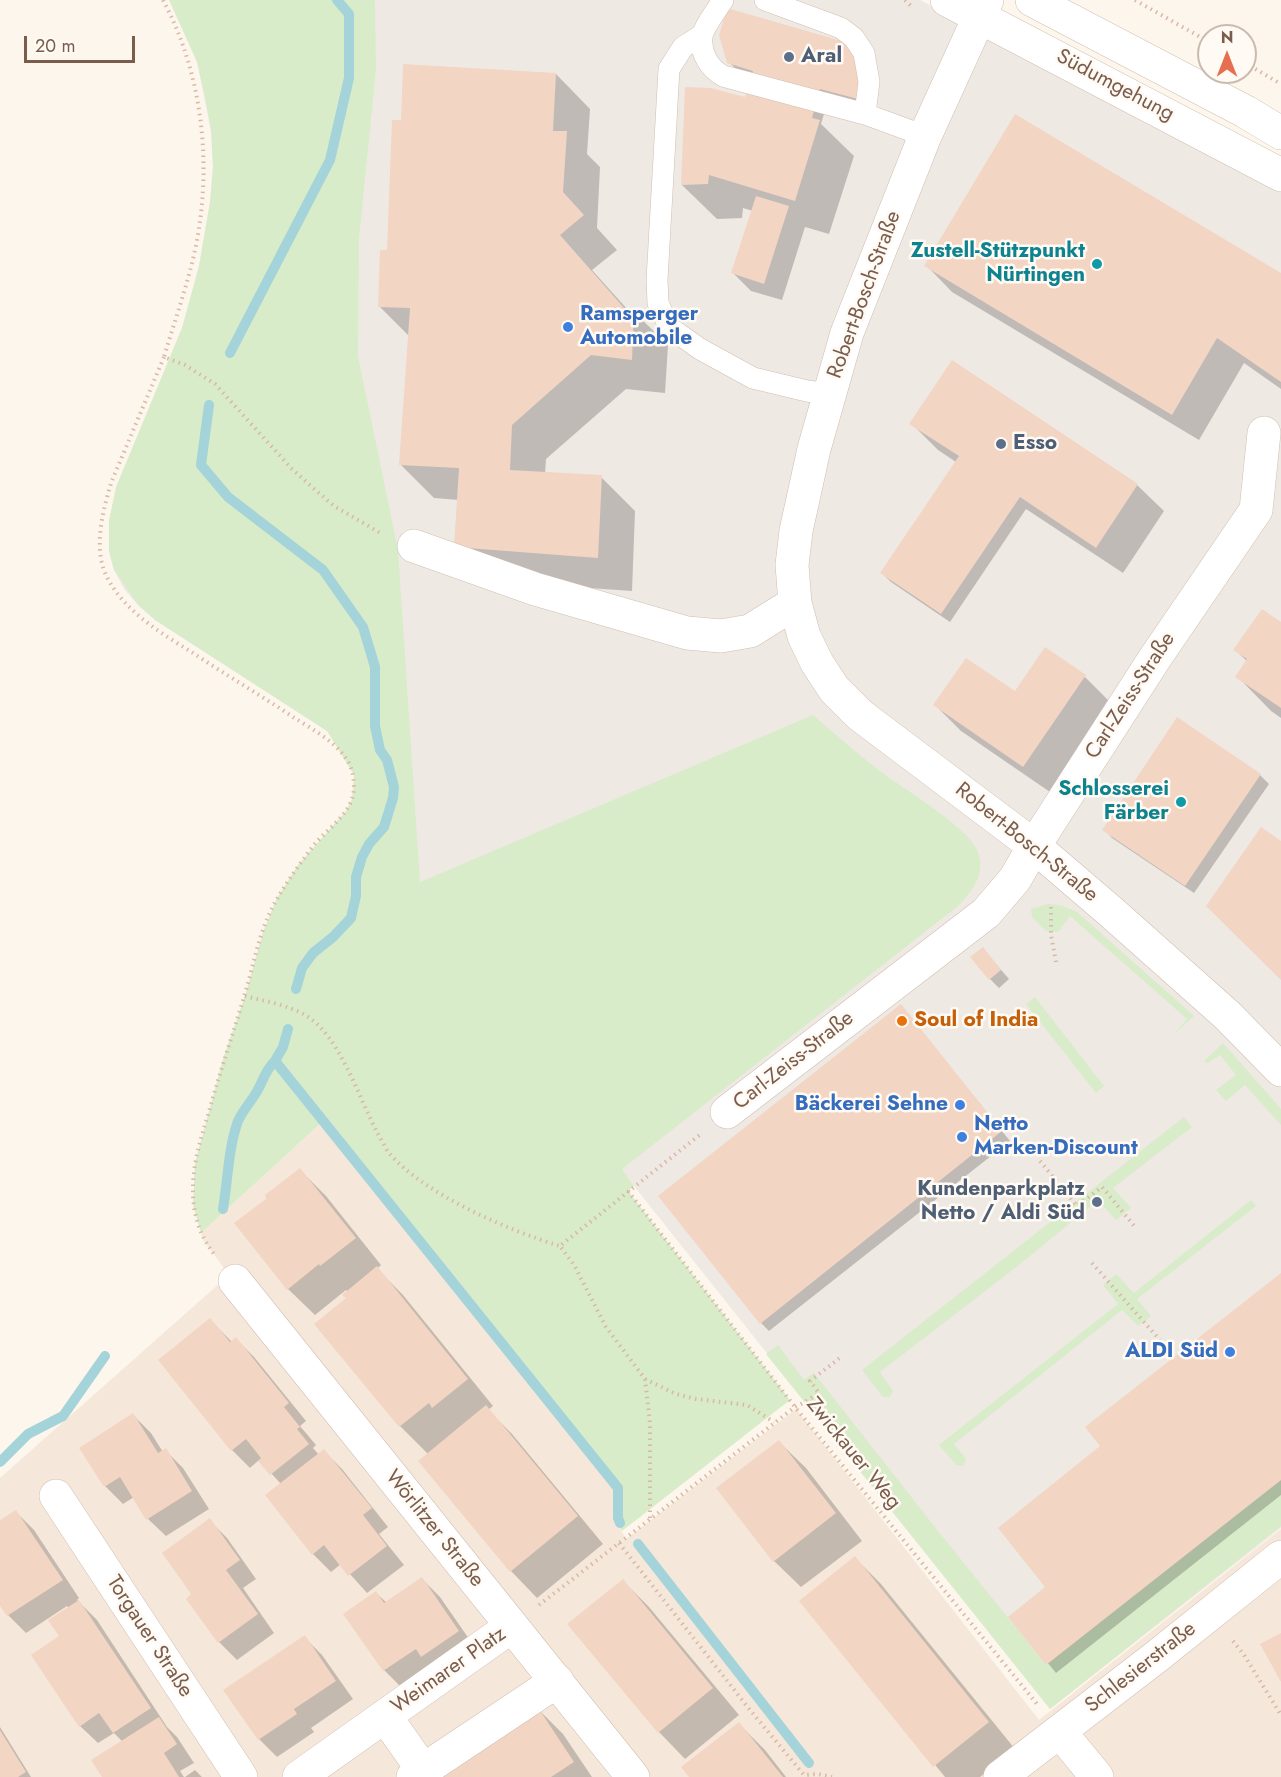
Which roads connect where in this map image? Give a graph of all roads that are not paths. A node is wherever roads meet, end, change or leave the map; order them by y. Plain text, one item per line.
1 (723, 0) edge
2 (765, 0) edge
3 (947, 0) edge
4 (1032, 0) edge
5 (982, 8) edge
6 (702, 35) junction
7 (865, 114) junction
8 (1281, 133) edge
9 (925, 136) junction
10 (1281, 175) edge
11 (830, 394) junction
12 (1264, 434) dead end
13 (414, 546) road end
14 (795, 603) junction
15 (1034, 846) junction
16 (1281, 1070) edge
17 (727, 1112) road end
18 (235, 1281) road end
19 (56, 1496) dead end
20 (1281, 1557) edge
21 (512, 1626) junction
22 (557, 1681) junction
23 (385, 1716) junction
24 (1060, 1732) junction
25 (418, 1774) edge
26 (241, 1777) edge
27 (298, 1777) edge
28 (633, 1777) edge
29 (1000, 1777) edge
30 (1097, 1777) edge

1 - 6 lane
2 - 7 lane
3 - 5 street, Südumgehung
4 - 8 street, Südumgehung
5 - 9 street, Robert-Bosch-Straße
5 - 10 street, Südumgehung
6 - 7 lane
6 - 11 lane
7 - 9 lane
9 - 11 street, Robert-Bosch-Straße
11 - 14 street, Robert-Bosch-Straße
12 - 15 street, Carl-Zeiss-Straße
13 - 14 street
14 - 15 street, Robert-Bosch-Straße
15 - 16 street, Robert-Bosch-Straße
15 - 17 street, Carl-Zeiss-Straße
18 - 21 street, Wörlitzer Straße
19 - 26 street, Torgauer Straße
20 - 24 street, Schlesierstraße
21 - 22 street, Wörlitzer Straße
21 - 23 street, Weimarer Platz
22 - 25 street, Weimarer Platz
22 - 28 street, Wörlitzer Straße
23 - 25 street, Weimarer Platz
23 - 27 street, Weimarer Platz
24 - 29 street, Schlesierstraße
24 - 30 street

